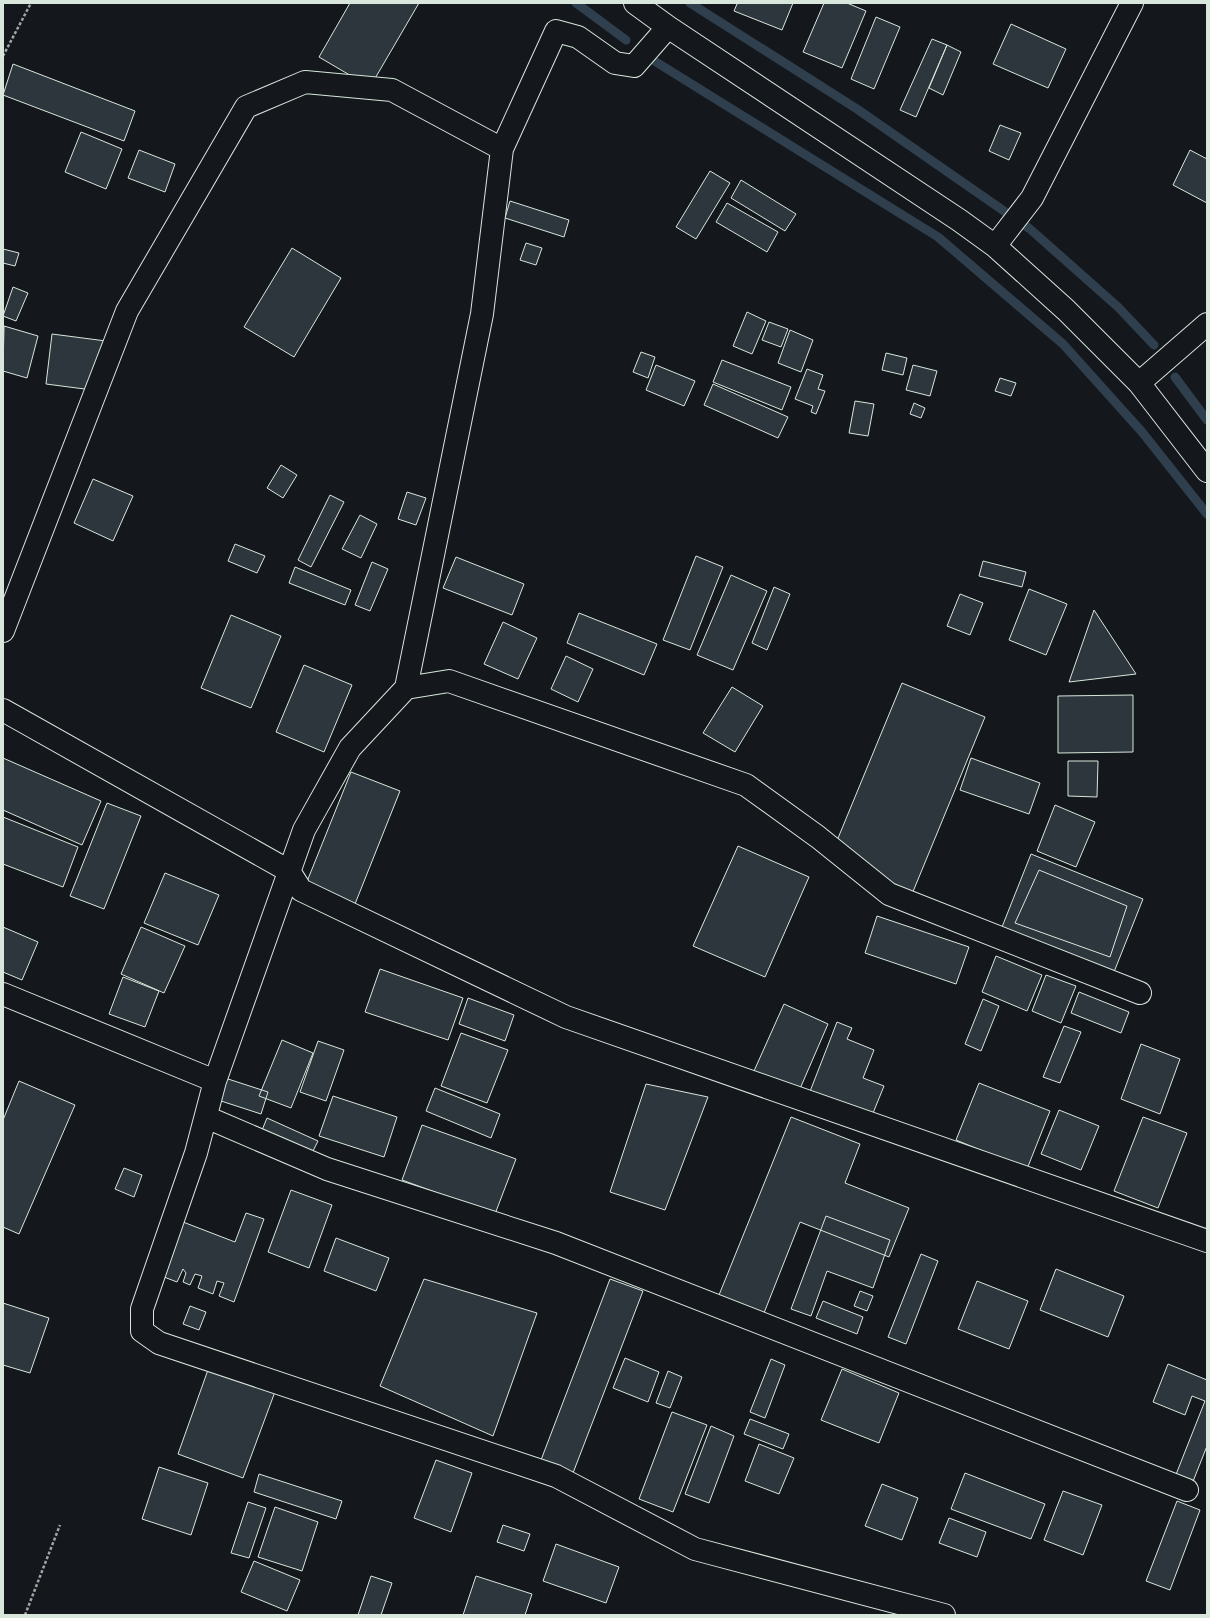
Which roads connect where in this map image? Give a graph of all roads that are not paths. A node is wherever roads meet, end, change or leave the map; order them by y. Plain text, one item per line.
1 (635, 3) edge
2 (1132, 3) edge
3 (668, 27) junction
4 (502, 149) junction
5 (995, 246) junction
6 (1207, 324) edge
7 (1139, 383) junction
8 (1207, 471) edge
9 (3, 631) edge
10 (406, 688) junction
11 (3, 710) edge
12 (289, 872) junction
13 (1140, 993) dead end
14 (3, 994) edge
15 (216, 1081) junction
16 (206, 1117) junction
17 (1207, 1241) edge
18 (1187, 1490) dead end
19 (944, 1615) edge

1 - 3 street
2 - 5 street
3 - 4 street
3 - 5 street
4 - 9 street
4 - 10 street
5 - 7 street
6 - 7 street
7 - 8 street
10 - 12 street
10 - 13 street
11 - 12 street
12 - 15 street
12 - 17 street
14 - 15 street
15 - 16 street
16 - 18 street
16 - 19 street

